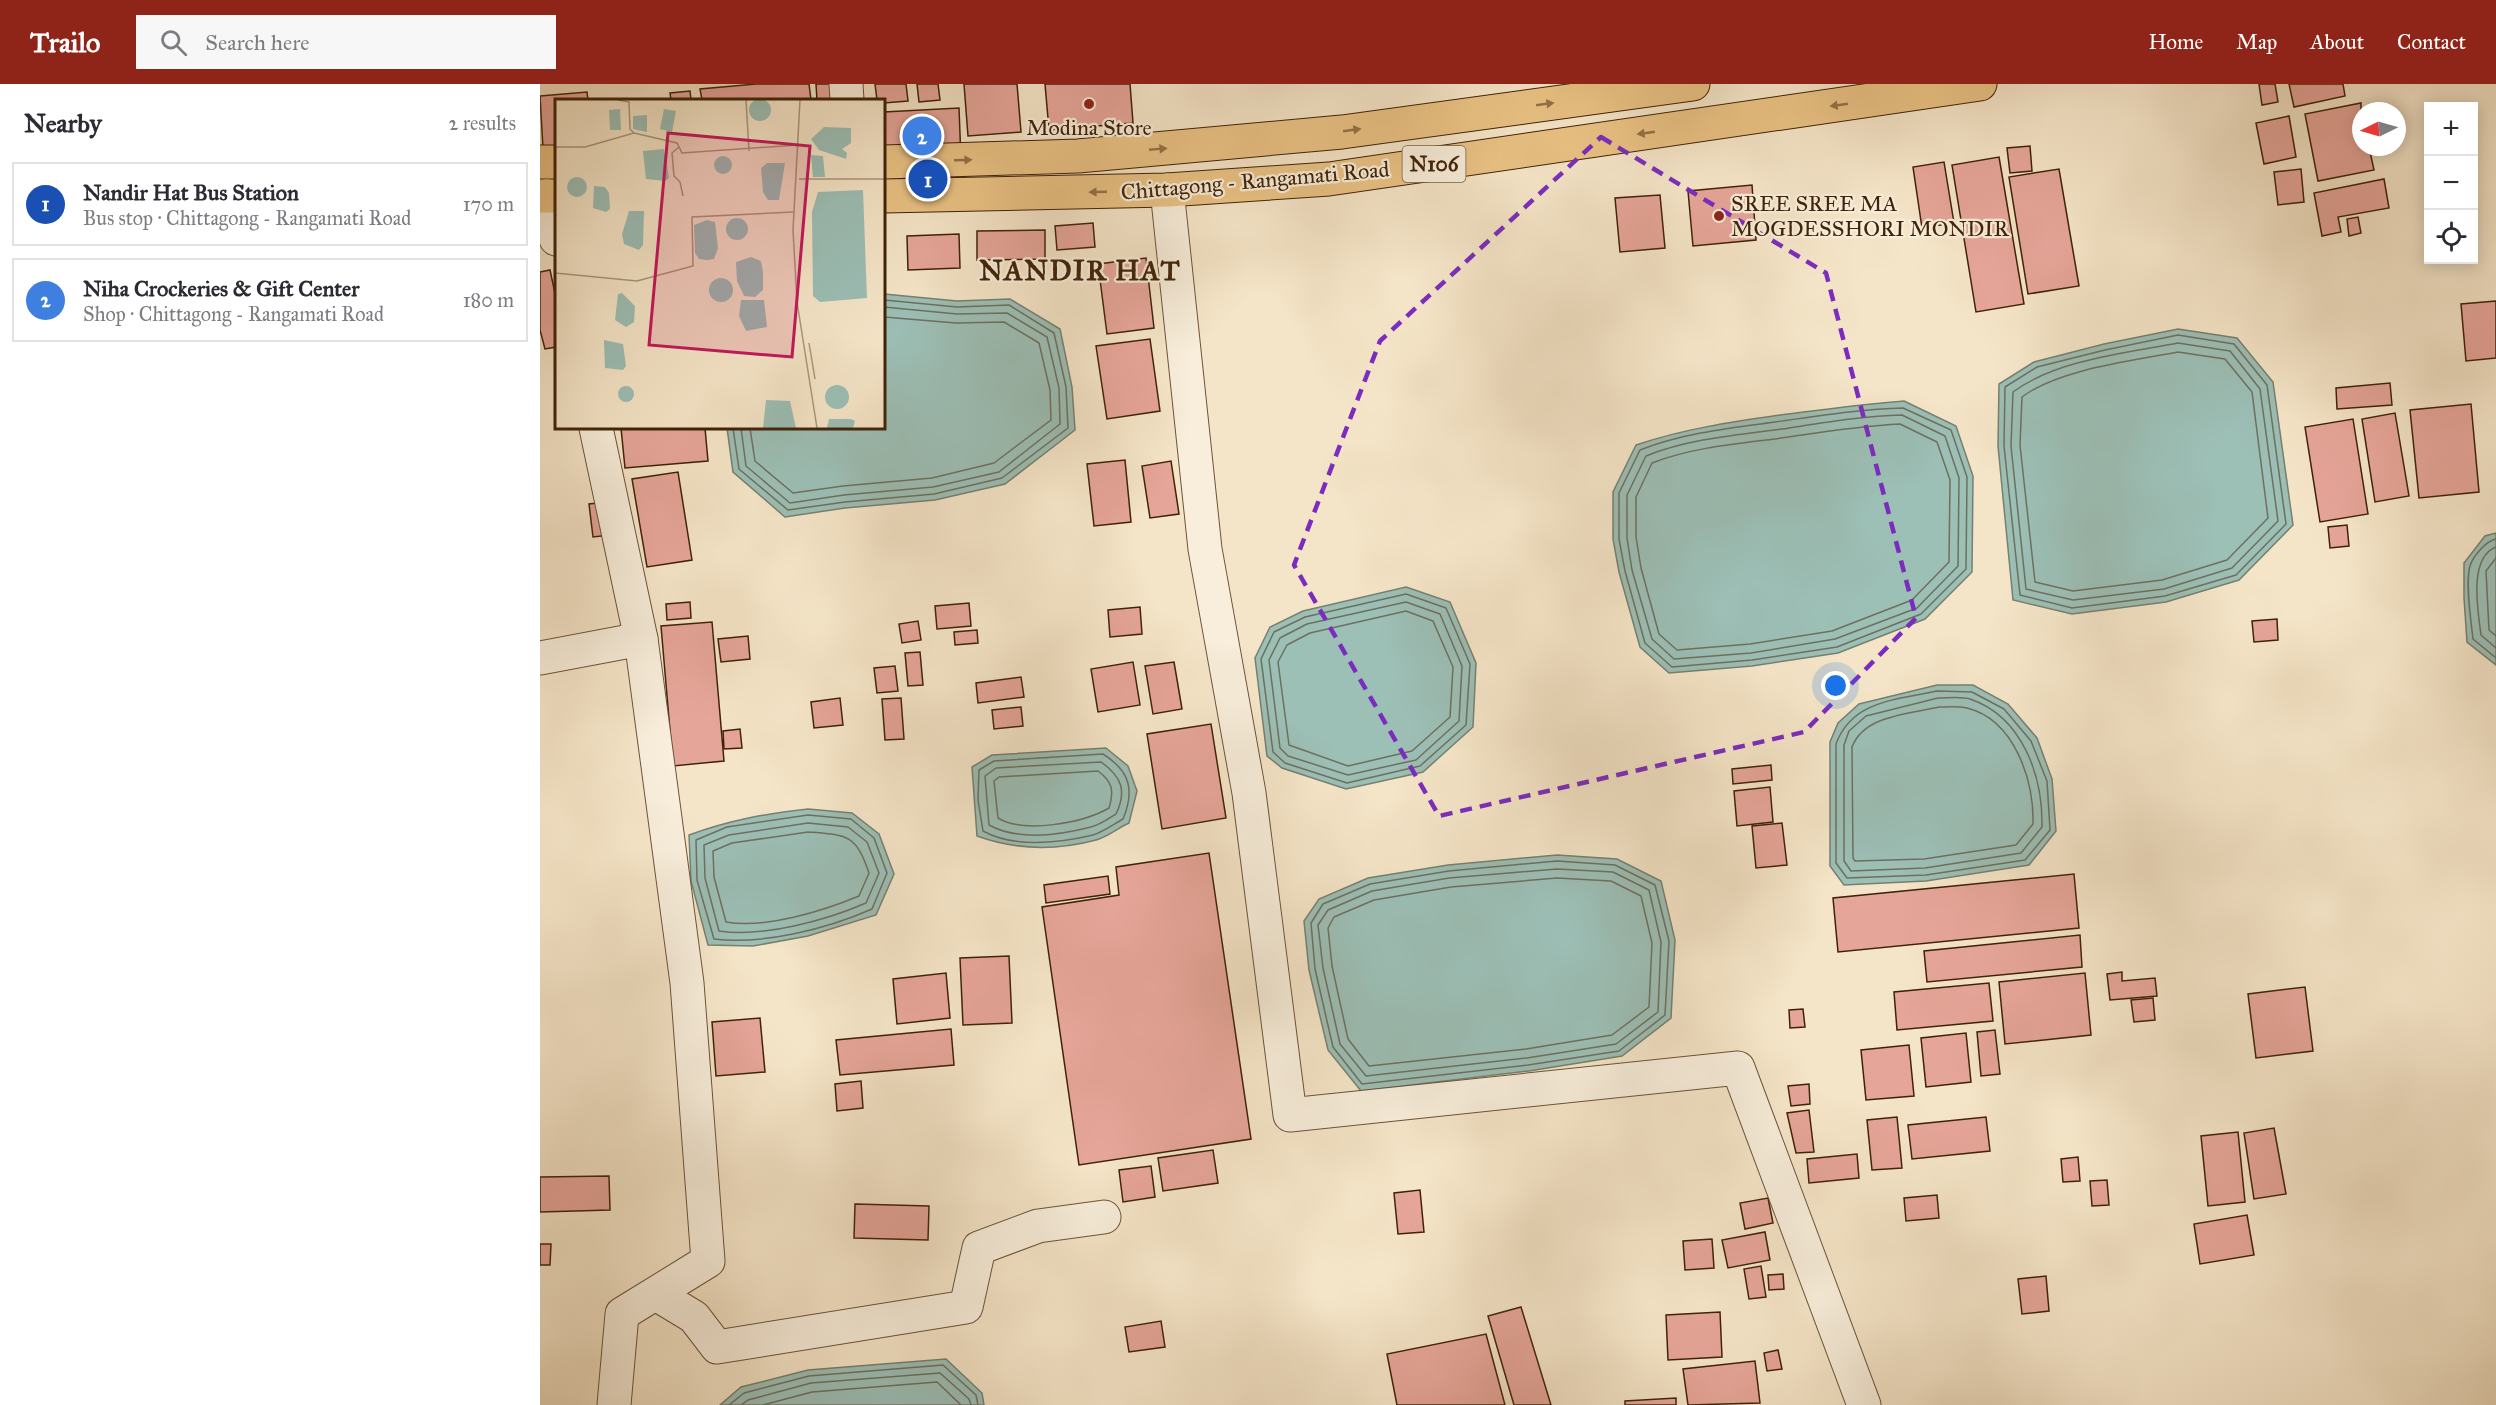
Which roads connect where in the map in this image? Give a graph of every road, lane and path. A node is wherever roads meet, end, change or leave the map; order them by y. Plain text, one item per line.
1 (846, 84) edge
2 (1693, 84) edge
3 (1980, 84) edge
4 (847, 99) edge
5 (885, 162) edge
6 (1167, 190) junction
7 (548, 196) edge
8 (885, 196) edge
9 (555, 234) edge
10 (596, 429) edge
11 (641, 639) junction
12 (540, 658) edge
13 (1104, 1217) dead end
14 (656, 1294) junction
15 (615, 1405) edge
16 (1864, 1405) edge

1 - 4 street
5 -> 2 highway, Chittagong - Rangamati Road / N106
3 -> 6 highway, Chittagong - Rangamati Road / N106
6 -> 8 highway, Chittagong - Rangamati Road / N106
6 - 16 street
7 - 9 street
10 - 11 street
11 - 12 street
11 - 14 street
13 - 14 street
14 - 15 street

